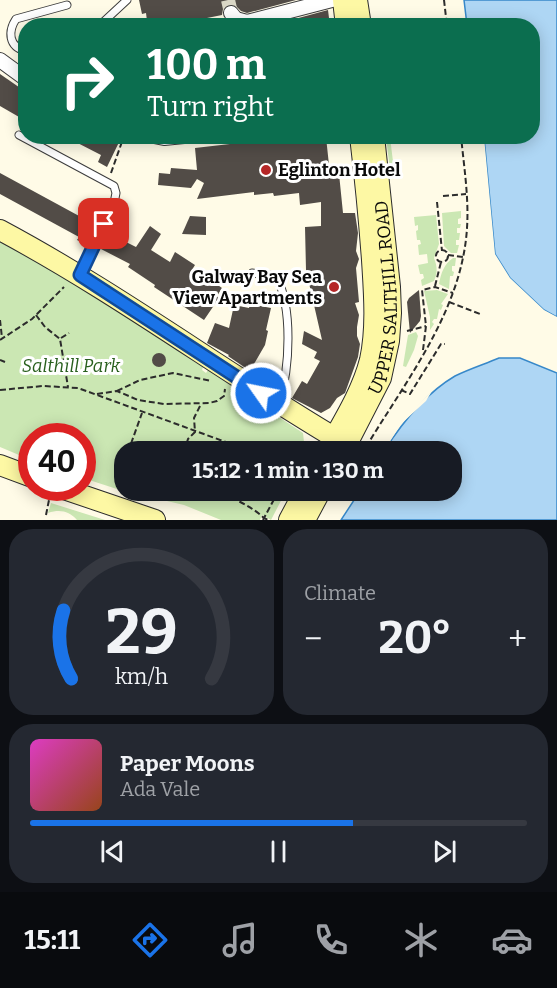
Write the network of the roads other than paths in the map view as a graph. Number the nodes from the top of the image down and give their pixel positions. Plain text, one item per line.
1 (127, 0) edge
2 (332, 0) edge
3 (343, 0) edge
4 (357, 0) edge
5 (67, 5) dead end
6 (231, 13) tunnel mouth
7 (18, 18) edge
8 (20, 18) edge
9 (108, 18) edge
10 (235, 18) edge
11 (262, 18) edge
12 (345, 18) edge
13 (360, 18) edge
14 (18, 47) edge
15 (0, 60) edge
16 (18, 73) edge
17 (37, 144) edge
18 (361, 144) edge
19 (375, 144) edge
20 (0, 230) edge
21 (252, 273) dead end
22 (73, 279) junction
23 (278, 404) junction
24 (334, 441) edge
25 (345, 441) edge
26 (346, 441) edge
27 (0, 465) edge
28 (18, 472) edge
29 (79, 501) edge
30 (299, 501) edge
31 (315, 501) edge
32 (155, 520) edge
33 (289, 520) edge
34 (305, 520) edge

1 - 9 lane
2 - 11 street
3 - 12 main road
4 - 13 main road
5 - 8 lane
6 - 10 street
7 - 14 lane
15 - 16 street
17 - 22 lane
18 - 25 main road, UPPER SALTHILL ROAD
19 - 26 main road, UPPER SALTHILL ROAD
20 - 22 main road
21 - 23 lane
22 - 23 main road
23 - 24 main road
27 - 28 main road
29 - 32 main road
30 - 33 main road
31 - 34 main road

